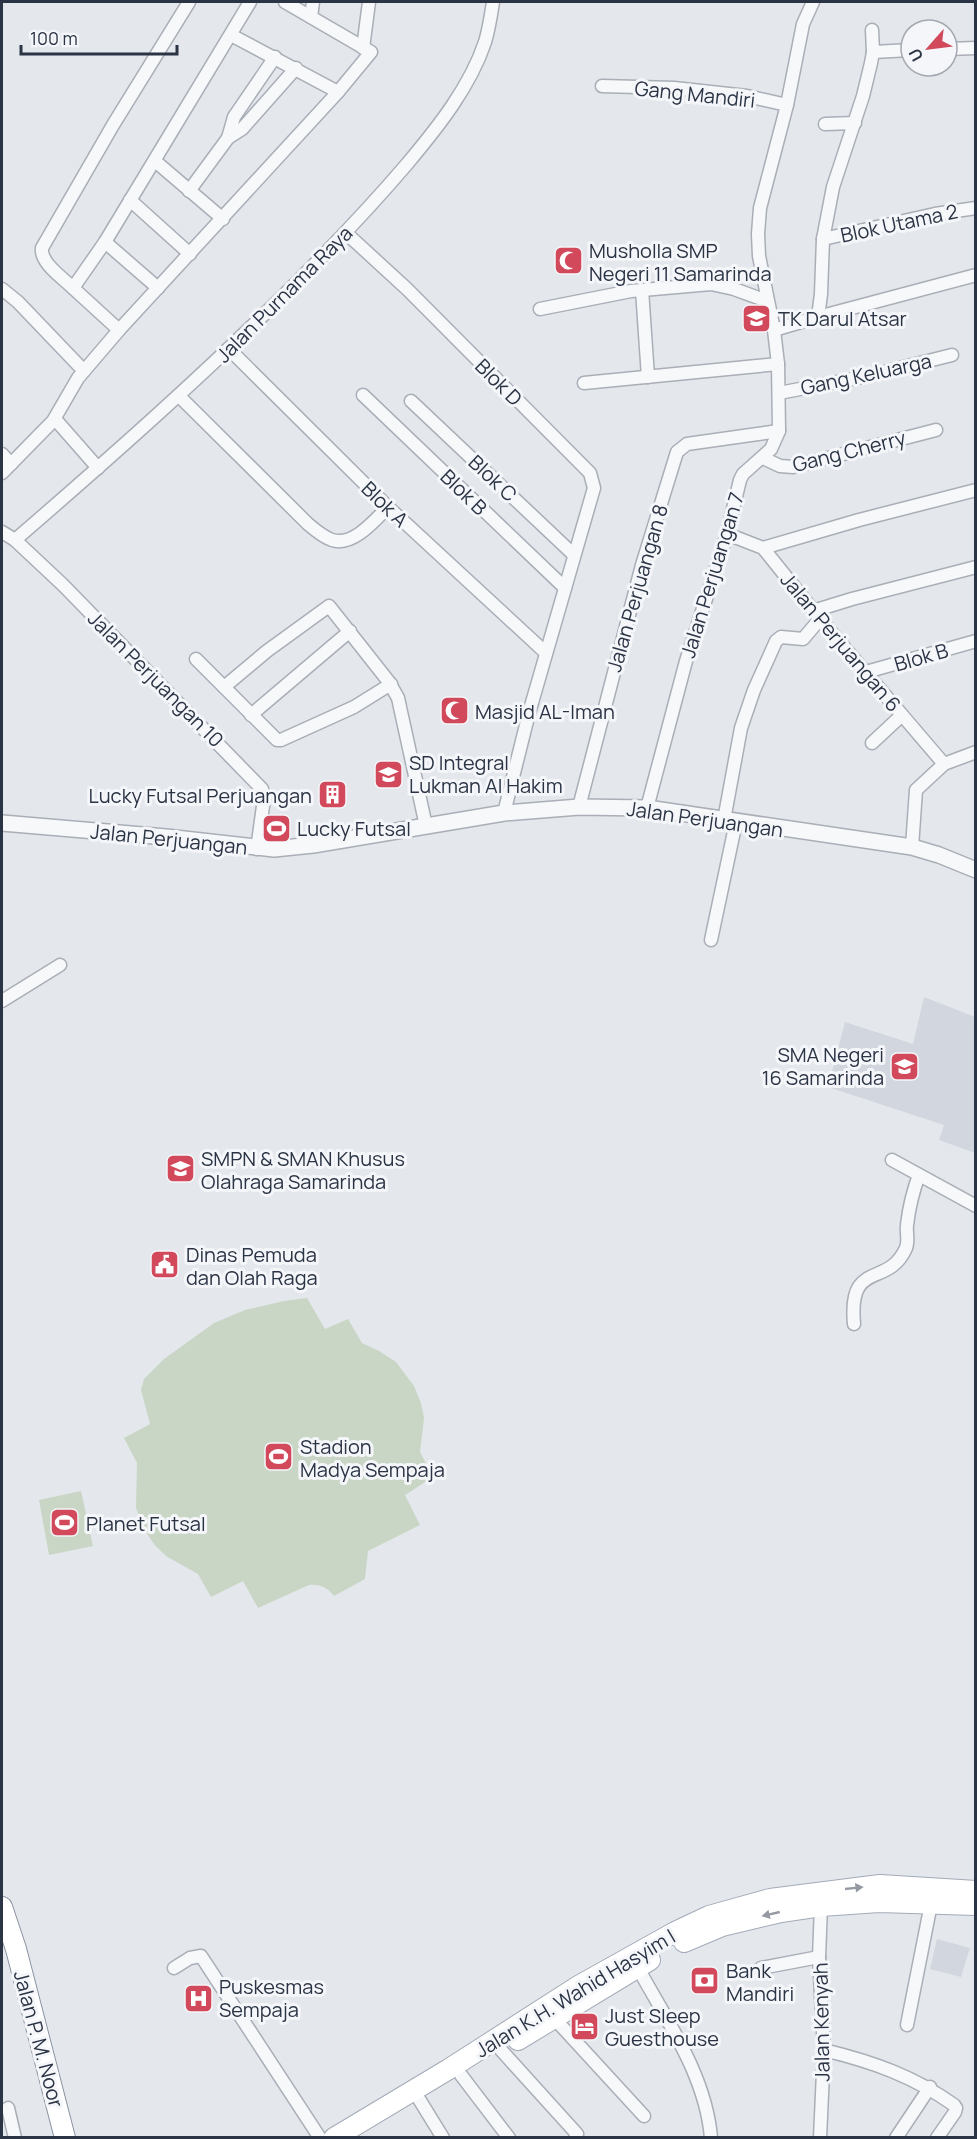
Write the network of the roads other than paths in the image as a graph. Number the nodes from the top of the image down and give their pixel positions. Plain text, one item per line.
1 (189, 2) edge
2 (250, 2) edge
3 (285, 2) edge
4 (314, 2) edge
5 (369, 2) edge
6 (493, 2) edge
7 (813, 2) edge
8 (311, 17) junction
9 (873, 30) dead end
10 (231, 35) junction
11 (363, 48) junction
12 (975, 48) edge
13 (959, 49) edge
14 (899, 51) edge
15 (873, 52) junction
16 (274, 57) junction
17 (296, 68) junction
18 (603, 86) dead end
19 (338, 92) junction
20 (787, 105) junction
21 (855, 123) junction
22 (825, 124) dead end
23 (228, 138) junction
24 (155, 161) junction
25 (189, 191) junction
26 (130, 200) junction
27 (975, 208) edge
28 (223, 219) junction
29 (346, 233) junction
30 (823, 239) junction
31 (105, 242) junction
32 (190, 254) junction
33 (975, 275) edge
34 (73, 288) junction
35 (158, 288) junction
36 (3, 290) edge
37 (642, 290) junction
38 (767, 301) junction
39 (540, 309) dead end
40 (818, 317) junction
41 (119, 330) junction
42 (774, 330) junction
43 (229, 349) junction
44 (952, 355) dead end
45 (778, 364) junction
46 (84, 371) junction
47 (648, 377) junction
48 (584, 382) dead end
49 (779, 393) junction
50 (363, 395) dead end
51 (179, 396) junction
52 (411, 401) dead end
53 (55, 419) junction
54 (936, 430) dead end
55 (779, 431) junction
56 (2, 454) edge
57 (763, 458) junction
58 (10, 464) junction
59 (98, 468) junction
60 (2, 473) edge
61 (975, 490) edge
62 (388, 507) junction
63 (2, 532) edge
64 (727, 534) junction
65 (15, 540) junction
66 (763, 549) junction
67 (574, 555) junction
68 (975, 567) edge
69 (565, 588) junction
70 (817, 615) junction
71 (350, 631) junction
72 (975, 641) edge
73 (546, 653) junction
74 (196, 659) dead end
75 (866, 672) junction
76 (391, 684) junction
77 (224, 687) junction
78 (251, 715) junction
79 (902, 715) junction
80 (872, 743) dead end
81 (975, 752) edge
82 (944, 764) junction
83 (579, 807) junction
84 (647, 808) junction
85 (504, 813) junction
86 (730, 821) junction
87 (2, 823) edge
88 (426, 826) junction
89 (912, 847) junction
90 (257, 849) junction
91 (975, 870) edge
92 (711, 940) dead end
93 (60, 965) dead end
94 (2, 1001) edge
95 (892, 1160) dead end
96 (919, 1175) junction
97 (975, 1206) edge
98 (854, 1324) dead end
99 (975, 1891) edge
100 (879, 1894) junction
101 (931, 1904) junction
102 (975, 1905) edge
103 (821, 1906) junction
104 (2, 1907) edge
105 (9, 1950) edge
106 (819, 1957) junction
107 (174, 1968) dead end
108 (638, 1968) junction
109 (760, 1968) dead end
110 (584, 1992) junction
111 (559, 2010) junction
112 (908, 2025) dead end
113 (501, 2050) junction
114 (824, 2050) junction
115 (460, 2075) junction
116 (930, 2087) junction
117 (419, 2099) junction
118 (8, 2108) dead end
119 (644, 2116) dead end
120 (574, 2133) edge
121 (15, 2138) edge
122 (66, 2138) edge
123 (320, 2138) edge
124 (334, 2138) edge
125 (357, 2138) edge
126 (443, 2138) edge
127 (509, 2138) edge
128 (711, 2138) edge
129 (820, 2138) edge
130 (896, 2138) edge
131 (937, 2138) edge

1 - 34 street
2 - 10 street
3 - 8 street
4 - 8 street
5 - 11 street
6 - 29 street, Jalan Purnama Raya
7 - 20 street
8 - 11 street
9 - 15 street
10 - 16 street
10 - 24 street
11 - 19 street
12 - 13 street
14 - 15 street
15 - 21 street
16 - 17 street
16 - 23 street
17 - 19 street
17 - 23 street
18 - 20 street, Gang Mandiri
19 - 28 street
20 - 38 street
21 - 22 street
21 - 30 street
23 - 25 street
24 - 25 street
24 - 26 street
25 - 28 street
26 - 31 street
26 - 32 street
27 - 30 street, Blok Utama 2
28 - 32 street
29 - 43 street, Jalan Purnama Raya
29 - 67 street, Blok D
30 - 40 street
31 - 34 street
31 - 35 street
32 - 35 street
33 - 40 street
34 - 41 street
35 - 41 street
36 - 46 street
37 - 38 street
37 - 39 street
37 - 47 street
38 - 42 street
40 - 42 street
41 - 46 street
42 - 45 street
43 - 51 street, Jalan Purnama Raya
43 - 62 street, Blok A
44 - 49 street, Gang Keluarga
45 - 47 street
45 - 49 street
46 - 53 street
47 - 48 street
49 - 55 street
50 - 69 street, Blok B
51 - 59 street, Jalan Purnama Raya
51 - 62 street
52 - 67 street, Blok C
53 - 58 street
53 - 59 street
54 - 57 street, Gang Cherry
55 - 57 street, Jalan Perjuangan 7
55 - 83 street, Jalan Perjuangan 8
56 - 58 street
57 - 64 street, Jalan Perjuangan 7
58 - 60 street
59 - 65 street, Jalan Purnama Raya
61 - 66 street
62 - 73 street, Blok A
63 - 65 street, Jalan Perjuangan 10
64 - 66 street, Jalan Perjuangan 6
64 - 84 street, Jalan Perjuangan 7
65 - 90 street, Jalan Perjuangan 10
66 - 70 street, Jalan Perjuangan 6
67 - 69 street, Blok D
68 - 70 street
69 - 73 street, Blok D
70 - 75 street, Jalan Perjuangan 6
70 - 86 street
71 - 76 street
71 - 77 street
71 - 78 street
72 - 75 street, Blok B
73 - 85 street, Blok D
74 - 77 street
75 - 79 street, Jalan Perjuangan 6
76 - 78 street
76 - 88 street
77 - 78 street
79 - 80 street
79 - 82 street, Jalan Perjuangan 6
81 - 82 street
82 - 89 street
83 - 84 street, Jalan Perjuangan
83 - 85 street, Jalan Perjuangan
84 - 86 street, Jalan Perjuangan
85 - 88 street, Jalan Perjuangan
86 - 89 street, Jalan Perjuangan
86 - 92 street
87 - 90 street, Jalan Perjuangan
88 - 90 street, Jalan Perjuangan
89 - 91 street, Jalan Perjuangan
93 - 94 street
95 - 96 street
96 - 97 street
96 - 98 street
99 - 100 main road, Jalan K.H. Wahid Hasyim I
100 - 101 main road, Jalan K.H. Wahid Hasyim I
100 - 103 main road, Jalan K.H. Wahid Hasyim I
110 -> 100 main road, Jalan K.H. Wahid Hasyim I
101 - 102 main road, Jalan K.H. Wahid Hasyim I
101 - 112 street
103 - 106 street, Jalan Kenyah
103 -> 108 main road, Jalan K.H. Wahid Hasyim I
104 - 105 main road, Jalan P. M. Noor
105 - 122 main road, Jalan P. M. Noor
106 - 109 street
106 - 114 street, Jalan Kenyah
107 - 123 street
108 - 110 main road, Jalan K.H. Wahid Hasyim I
108 - 128 street
110 - 111 main road, Jalan K.H. Wahid Hasyim I
111 - 113 main road, Jalan K.H. Wahid Hasyim I
111 - 119 street
111 - 124 main road, Jalan K.H. Wahid Hasyim I
113 - 115 main road, Jalan K.H. Wahid Hasyim I
113 - 120 street
114 - 116 street
114 - 129 street, Jalan Kenyah
115 - 117 main road, Jalan K.H. Wahid Hasyim I
115 - 127 street
116 - 130 street
116 - 131 street
117 - 125 main road, Jalan K.H. Wahid Hasyim I
117 - 126 street
118 - 121 street

